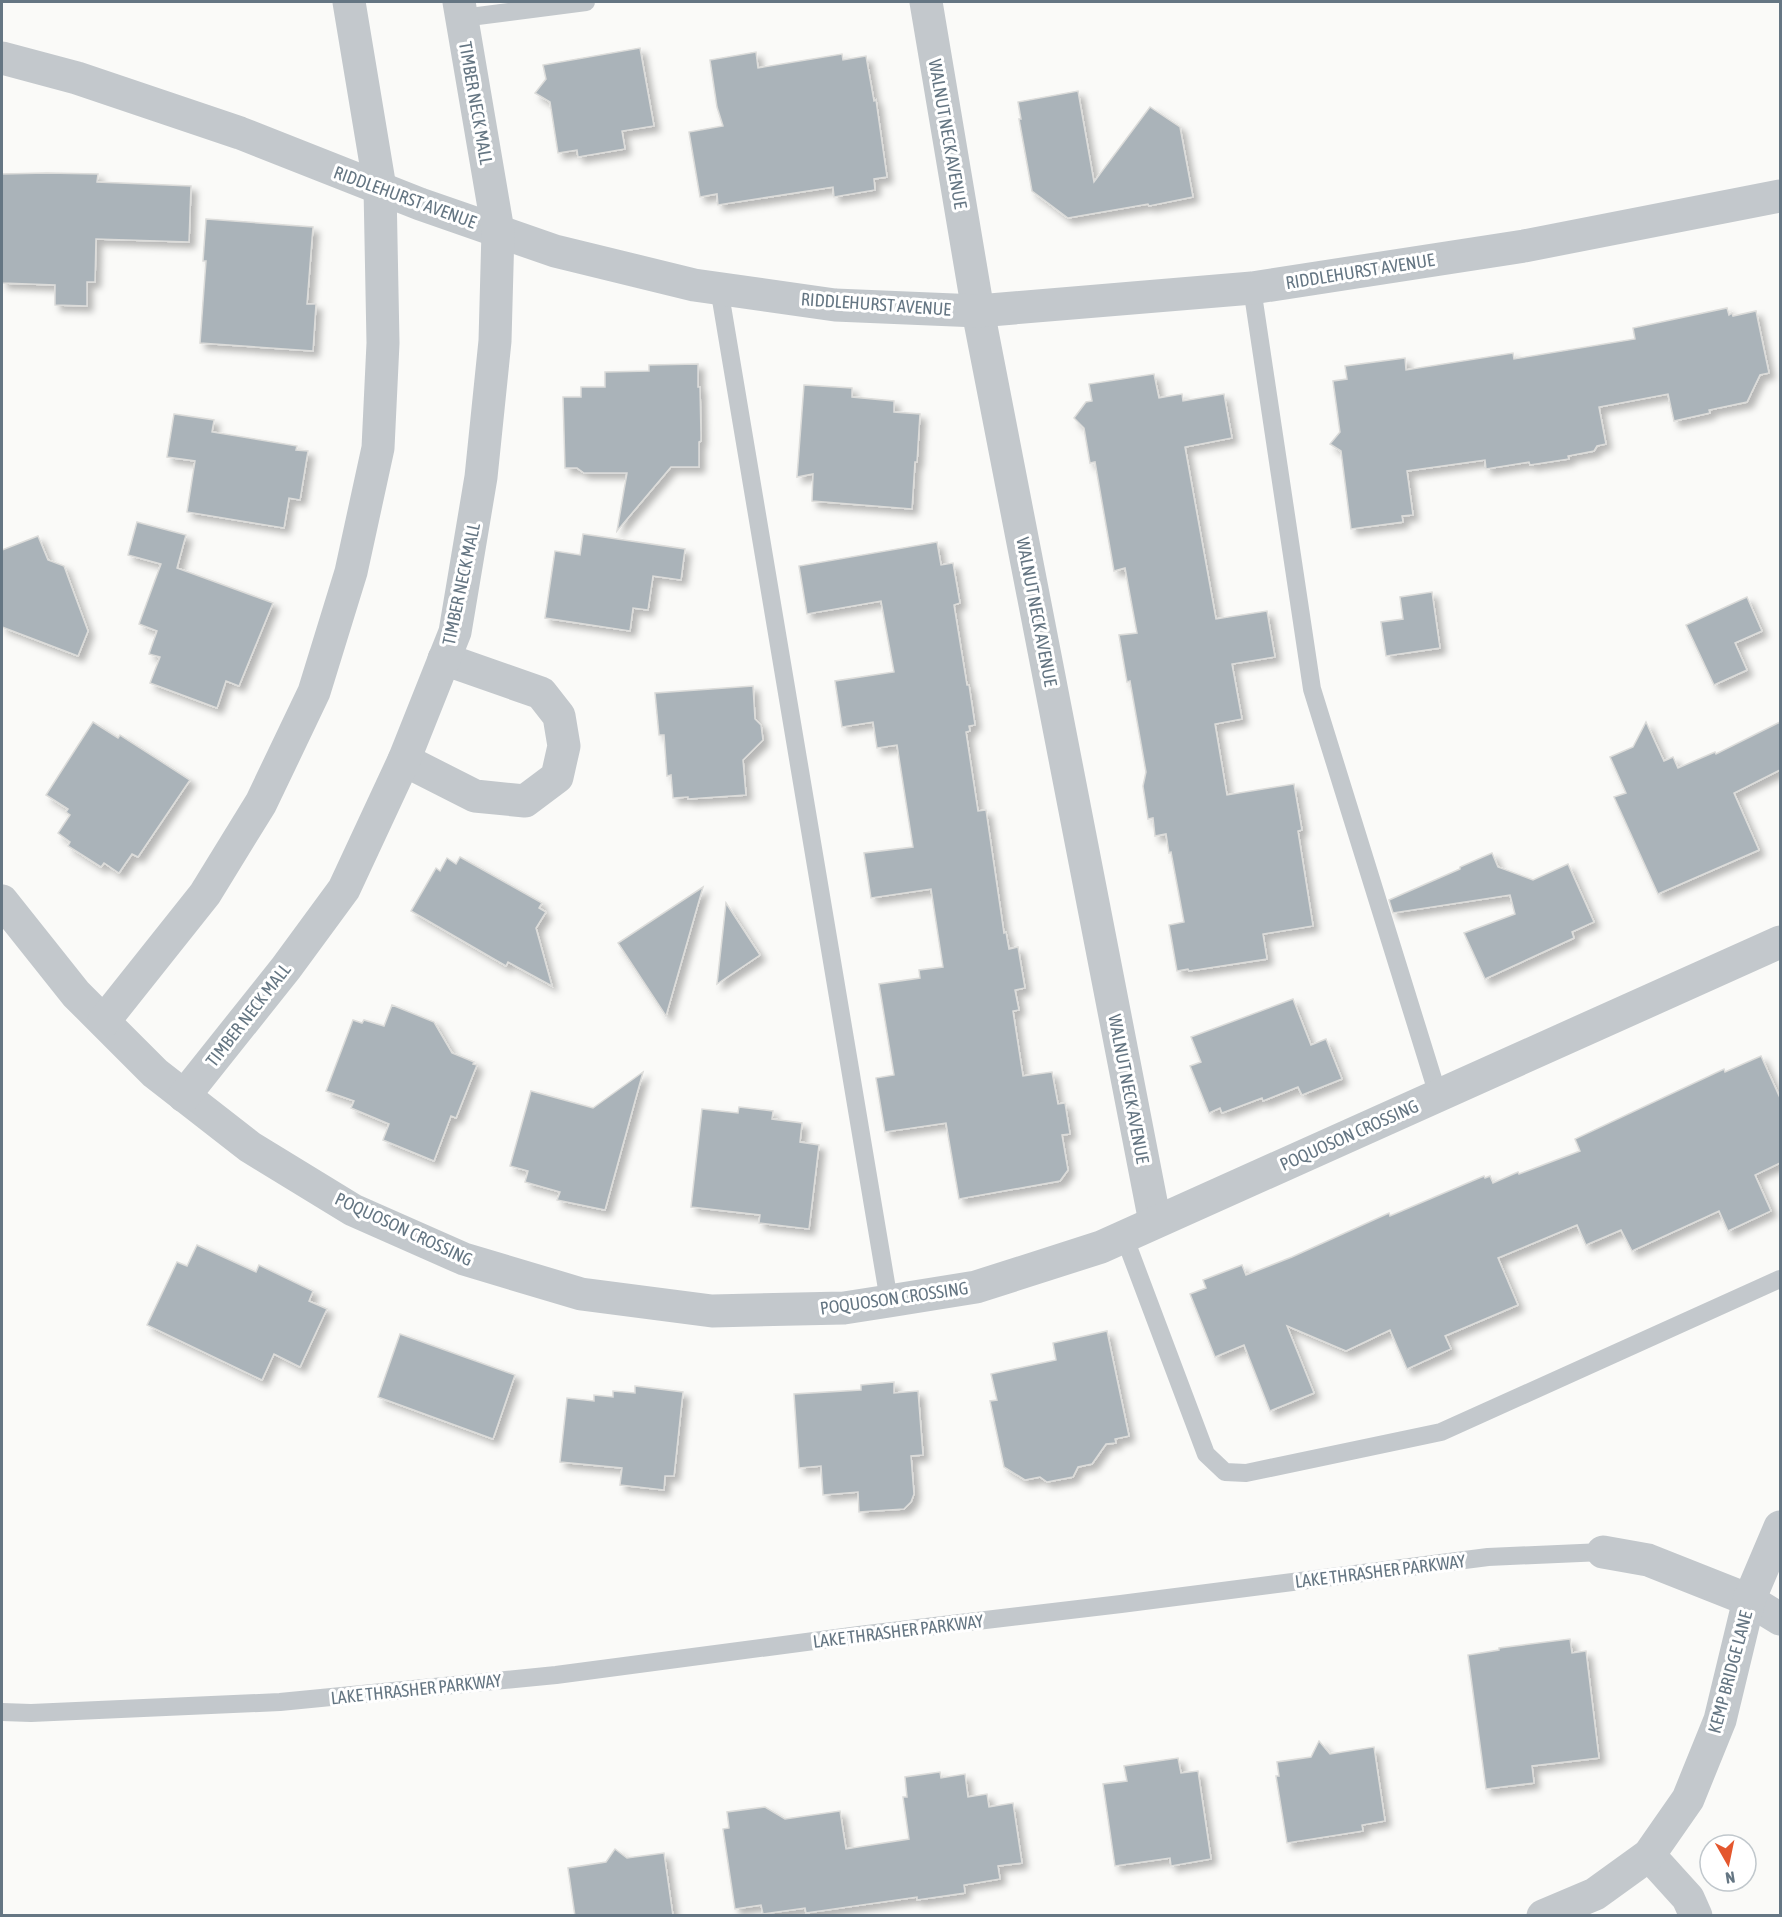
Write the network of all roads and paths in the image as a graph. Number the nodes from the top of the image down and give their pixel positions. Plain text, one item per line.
1 (349, 2) edge
2 (586, 2) edge
3 (926, 2) edge
4 (460, 10) edge
5 (2, 57) edge
6 (381, 188) junction
7 (1780, 196) edge
8 (498, 231) junction
9 (719, 288) junction
10 (1252, 288) junction
11 (978, 311) junction
12 (444, 659) junction
13 (404, 760) junction
14 (2, 901) edge
15 (1780, 942) edge
16 (104, 1021) junction
17 (1438, 1095) junction
18 (184, 1096) junction
19 (1155, 1222) junction
20 (1124, 1236) junction
21 (1780, 1280) edge
22 (889, 1301) junction
23 (1780, 1527) edge
24 (1603, 1551) joint
25 (1749, 1600) junction
26 (1780, 1619) edge
27 (2, 1712) edge
28 (1649, 1855) junction
29 (1543, 1916) edge
30 (1696, 1916) edge

1 - 6 street
2 - 4 lane
3 - 11 street, WALNUT NECK AVENUE
4 - 8 street, TIMBER NECK MALL
5 - 6 street, RIDDLEHURST AVENUE
6 - 8 street, RIDDLEHURST AVENUE
6 - 16 street
7 - 10 street, RIDDLEHURST AVENUE
8 - 9 street, RIDDLEHURST AVENUE
8 - 12 street, TIMBER NECK MALL
9 - 11 street, RIDDLEHURST AVENUE
9 - 22 lane
10 - 11 street, RIDDLEHURST AVENUE
10 - 17 lane
11 - 19 street, WALNUT NECK AVENUE
12 - 13 street, TIMBER NECK MALL
12 - 13 street
13 - 18 street, TIMBER NECK MALL
14 - 16 street, POQUOSON CROSSING
15 - 17 street, POQUOSON CROSSING
16 - 18 street, POQUOSON CROSSING
17 - 19 street, POQUOSON CROSSING
18 - 22 street, POQUOSON CROSSING
19 - 20 street, POQUOSON CROSSING
20 - 21 lane
20 - 22 street, POQUOSON CROSSING
23 - 25 street, KEMP BRIDGE LANE
24 - 25 street, LAKE THRASHER PARKWAY
24 - 27 lane, LAKE THRASHER PARKWAY
25 - 26 street, LAKE THRASHER PARKWAY
25 - 28 street, KEMP BRIDGE LANE
28 - 29 street, KEMP BRIDGE LANE
28 - 30 street

